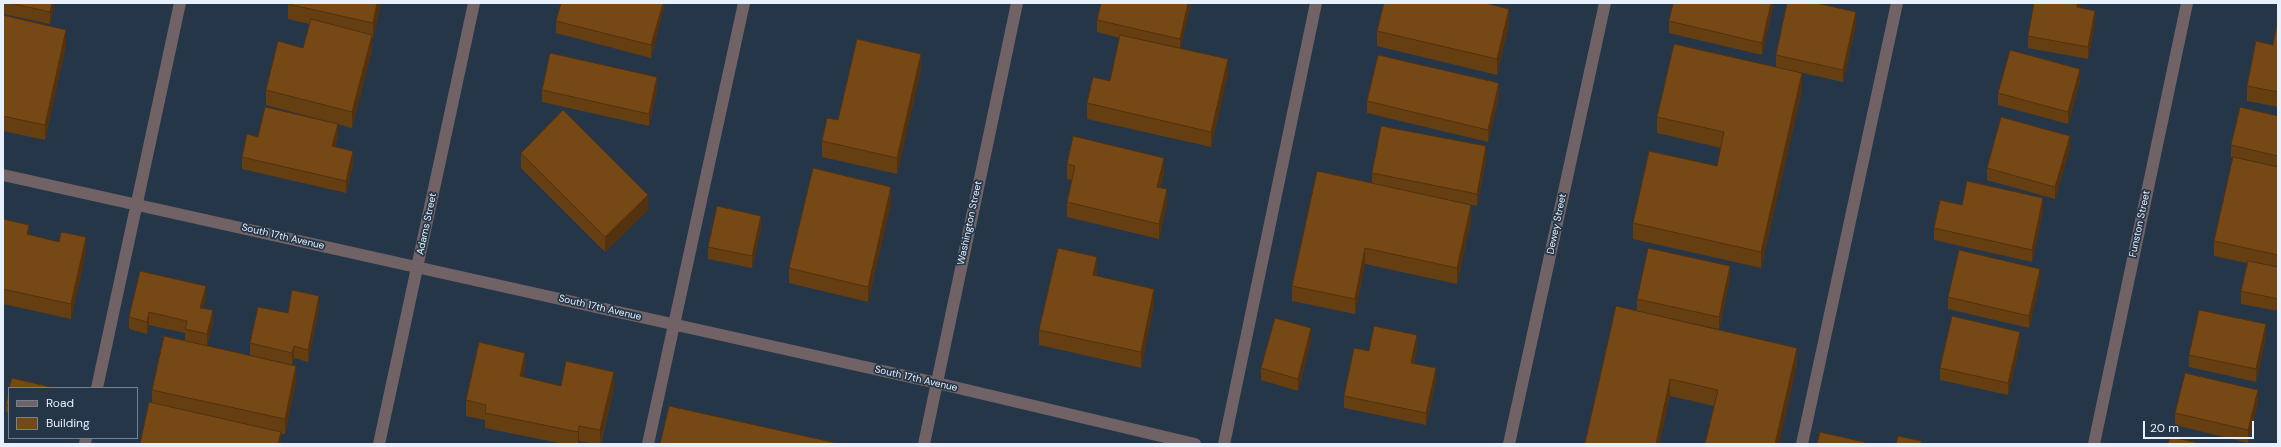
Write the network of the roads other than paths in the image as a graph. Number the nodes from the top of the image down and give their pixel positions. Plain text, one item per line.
1 (180, 3) edge
2 (474, 3) edge
3 (744, 3) edge
4 (1017, 3) edge
5 (1316, 3) edge
6 (1605, 3) edge
7 (1897, 3) edge
8 (2187, 3) edge
9 (3, 176) edge
10 (136, 204) junction
11 (418, 267) junction
12 (674, 324) junction
13 (937, 383) junction
14 (97, 387) edge
15 (379, 444) edge
16 (648, 444) edge
17 (924, 444) edge
18 (1195, 444) edge
19 (1224, 444) edge
20 (1508, 444) edge
21 (1802, 444) edge
22 (2094, 444) edge

1 - 10 street
2 - 11 street, Adams Street
3 - 12 street
4 - 13 street, Washington Street
5 - 19 street
6 - 20 street, Dewey Street
7 - 21 street
8 - 22 street, Funston Street
9 - 10 street, South 17th Avenue
10 - 11 street, South 17th Avenue
10 - 14 street
11 - 12 street, South 17th Avenue
11 - 15 street, Adams Street
12 - 13 street, South 17th Avenue
12 - 16 street
13 - 17 street, Washington Street
13 - 18 street, South 17th Avenue

